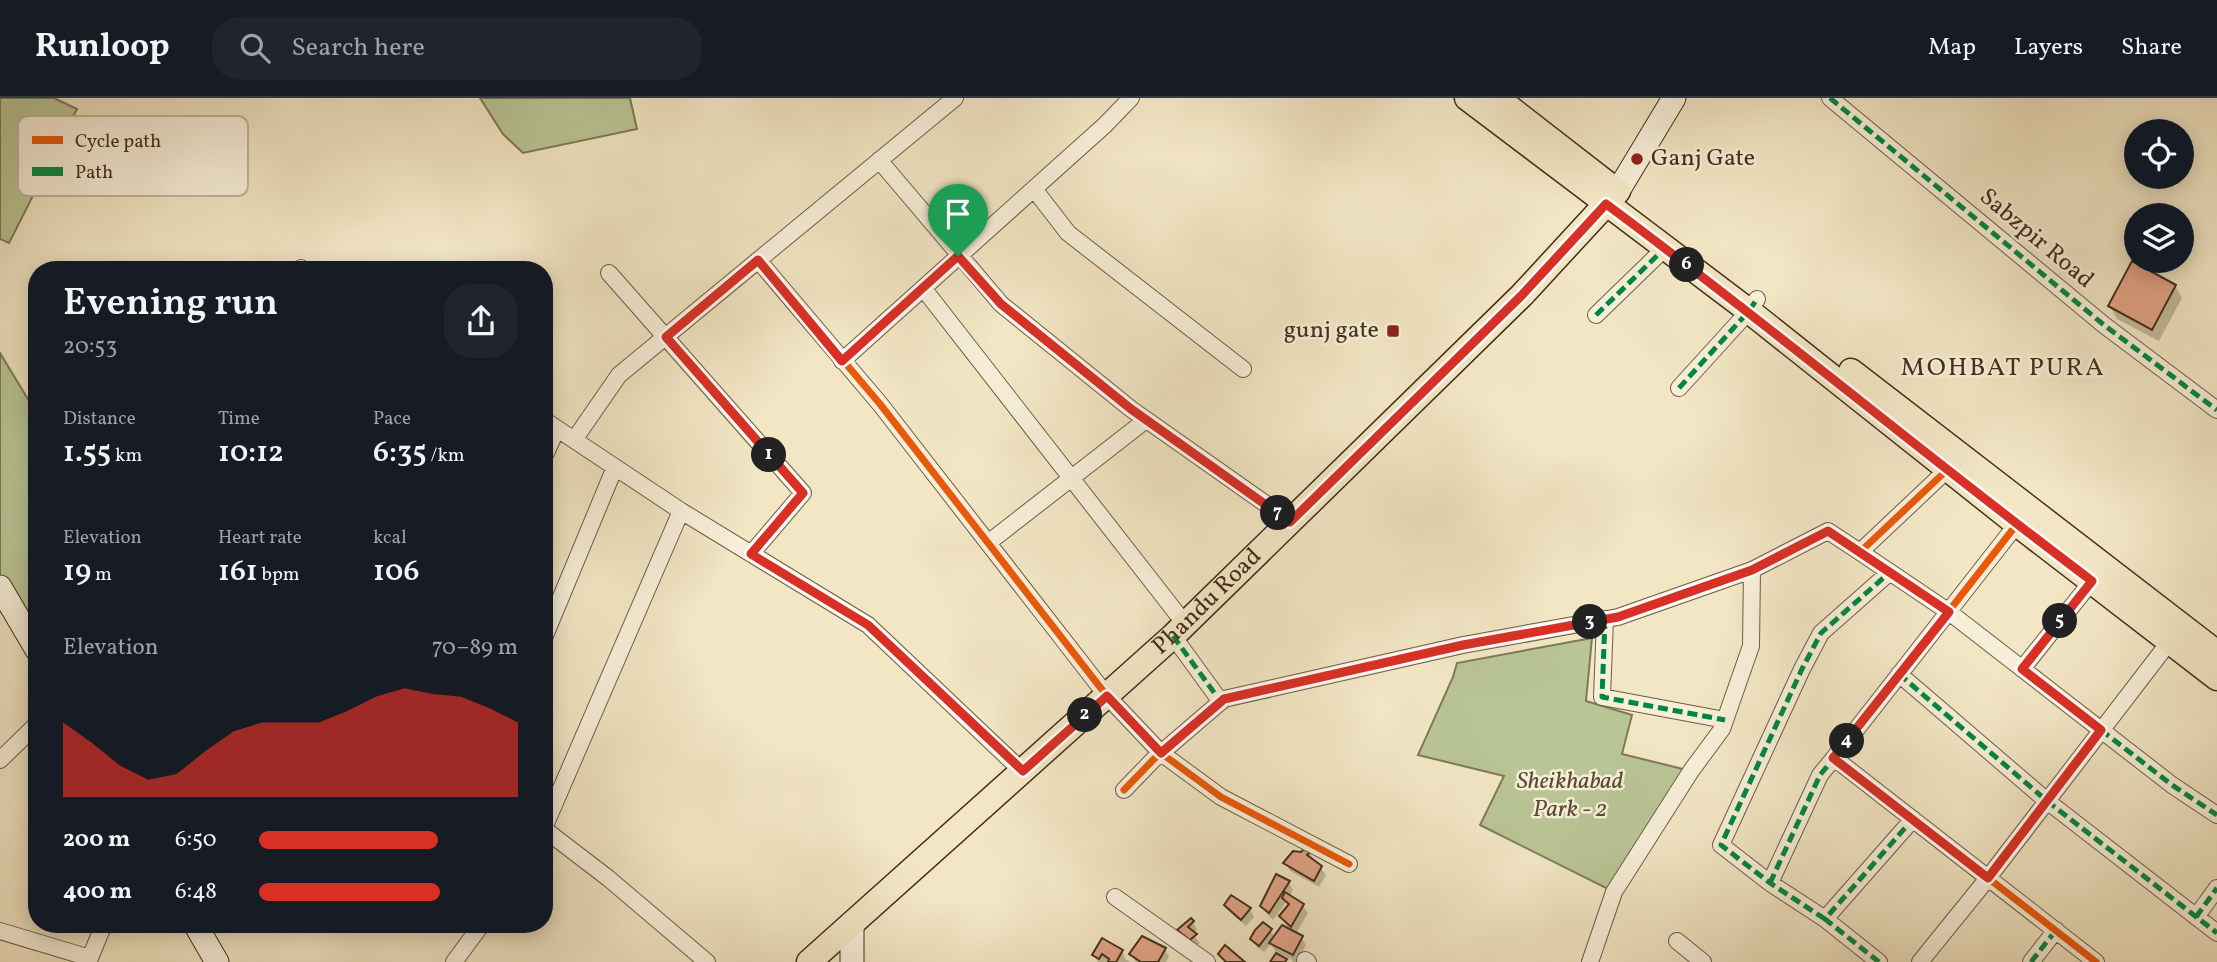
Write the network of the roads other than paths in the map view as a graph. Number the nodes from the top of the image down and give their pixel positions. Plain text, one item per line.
1 (954, 98) edge
2 (1467, 98) edge
3 (1497, 98) edge
4 (1674, 98) edge
5 (1830, 98) edge
6 (1125, 99) edge
7 (879, 160) junction
8 (1034, 189) junction
9 (1612, 197) junction
10 (1665, 247) junction
11 (958, 256) junction
12 (758, 260) junction
13 (609, 273) dead end
14 (923, 288) junction
15 (1753, 305) junction
16 (1596, 315) dead end
17 (666, 337) junction
18 (842, 361) junction
19 (1243, 369) dead end
20 (1679, 387) dead end
21 (2217, 410) edge
22 (1146, 420) junction
23 (553, 425) edge
24 (574, 440) junction
25 (1954, 462) junction
26 (615, 467) junction
27 (1070, 479) junction
28 (681, 511) junction
29 (1290, 522) junction
30 (2017, 524) junction
31 (988, 543) junction
32 (1860, 552) junction
33 (751, 554) junction
34 (1752, 570) junction
35 (1890, 572) junction
36 (2092, 581) junction
37 (0, 587) edge
38 (1949, 612) junction
39 (7, 615) edge
40 (553, 616) edge
41 (1605, 619) junction
42 (1179, 630) junction
43 (2176, 633) junction
44 (28, 640) edge
45 (2217, 653) edge
46 (2022, 669) junction
47 (1899, 674) junction
48 (2217, 678) edge
49 (1107, 696) junction
50 (1221, 702) junction
51 (1725, 720) junction
52 (2101, 730) junction
53 (28, 733) edge
54 (1161, 753) junction
55 (1833, 758) junction
56 (0, 760) edge
57 (1023, 771) junction
58 (1124, 790) dead end
59 (2047, 801) junction
60 (553, 808) edge
61 (2217, 815) edge
62 (1913, 819) junction
63 (553, 836) edge
64 (1349, 864) dead end
65 (1988, 878) junction
66 (1770, 883) junction
67 (2217, 888) edge
68 (1115, 897) dead end
69 (2196, 917) junction
70 (1825, 919) junction
71 (852, 923) junction
72 (2056, 930) junction
73 (0, 931) edge
74 (100, 933) edge
75 (200, 933) edge
76 (475, 933) edge
77 (2217, 933) edge
78 (1677, 941) dead end
79 (90, 960) edge
80 (217, 962) edge
81 (454, 962) edge
82 (707, 962) edge
83 (808, 962) edge
84 (852, 962) edge
85 (1207, 962) edge
86 (1590, 962) edge
87 (1703, 962) edge
88 (1879, 962) edge
89 (1920, 962) edge
90 (2031, 962) edge
91 (2095, 962) edge

1 - 7 street
2 - 9 main road
3 - 9 main road
4 - 9 street
5 - 21 street, Sabzpir Road
6 - 8 street
7 - 11 street
7 - 12 street
8 - 11 street
8 - 19 street
9 - 10 main road
9 - 15 main road
9 - 29 main road, Phandu Road
10 - 15 main road
10 - 16 street
11 - 14 street
11 - 22 street
12 - 17 street
12 - 18 street
13 - 17 street
14 - 18 street
14 - 27 street
15 - 20 street
15 - 25 main road
17 - 24 street
17 - 33 street
18 - 31 street
22 - 27 street
22 - 29 street
23 - 24 street
24 - 26 street
25 - 30 main road
25 - 32 street
25 - 43 main road
26 - 28 street
26 - 40 street
27 - 31 street
27 - 42 street
28 - 33 street
28 - 60 street
29 - 42 main road, Phandu Road
30 - 36 main road
30 - 38 street
31 - 49 street
32 - 34 street
32 - 35 street
33 - 57 street
34 - 41 street
34 - 51 street
35 - 38 street
35 - 66 street
36 - 43 main road
36 - 46 street
37 - 39 street
38 - 46 street
38 - 47 street
39 - 44 street
41 - 50 street
41 - 51 street
42 - 49 main road, Phandu Road
42 - 50 street
43 - 45 main road
43 - 48 main road
43 - 52 street
46 - 52 street
47 - 55 street
47 - 59 street
49 - 54 street
49 - 57 main road, Phandu Road
50 - 54 street
51 - 86 street
52 - 59 street
52 - 61 street
53 - 56 street
54 - 58 street
54 - 64 street
55 - 62 street
55 - 66 street
57 - 71 main road, Phandu Road
59 - 65 street
59 - 69 street
62 - 65 street
62 - 70 street
63 - 82 street
65 - 72 street
65 - 89 street
66 - 70 street
67 - 69 street
68 - 85 street
69 - 77 street
70 - 88 street
71 - 83 main road, Phandu Road
71 - 84 street
72 - 90 street
72 - 91 street
73 - 79 street
74 - 79 street
75 - 80 street
76 - 81 street
78 - 87 street

